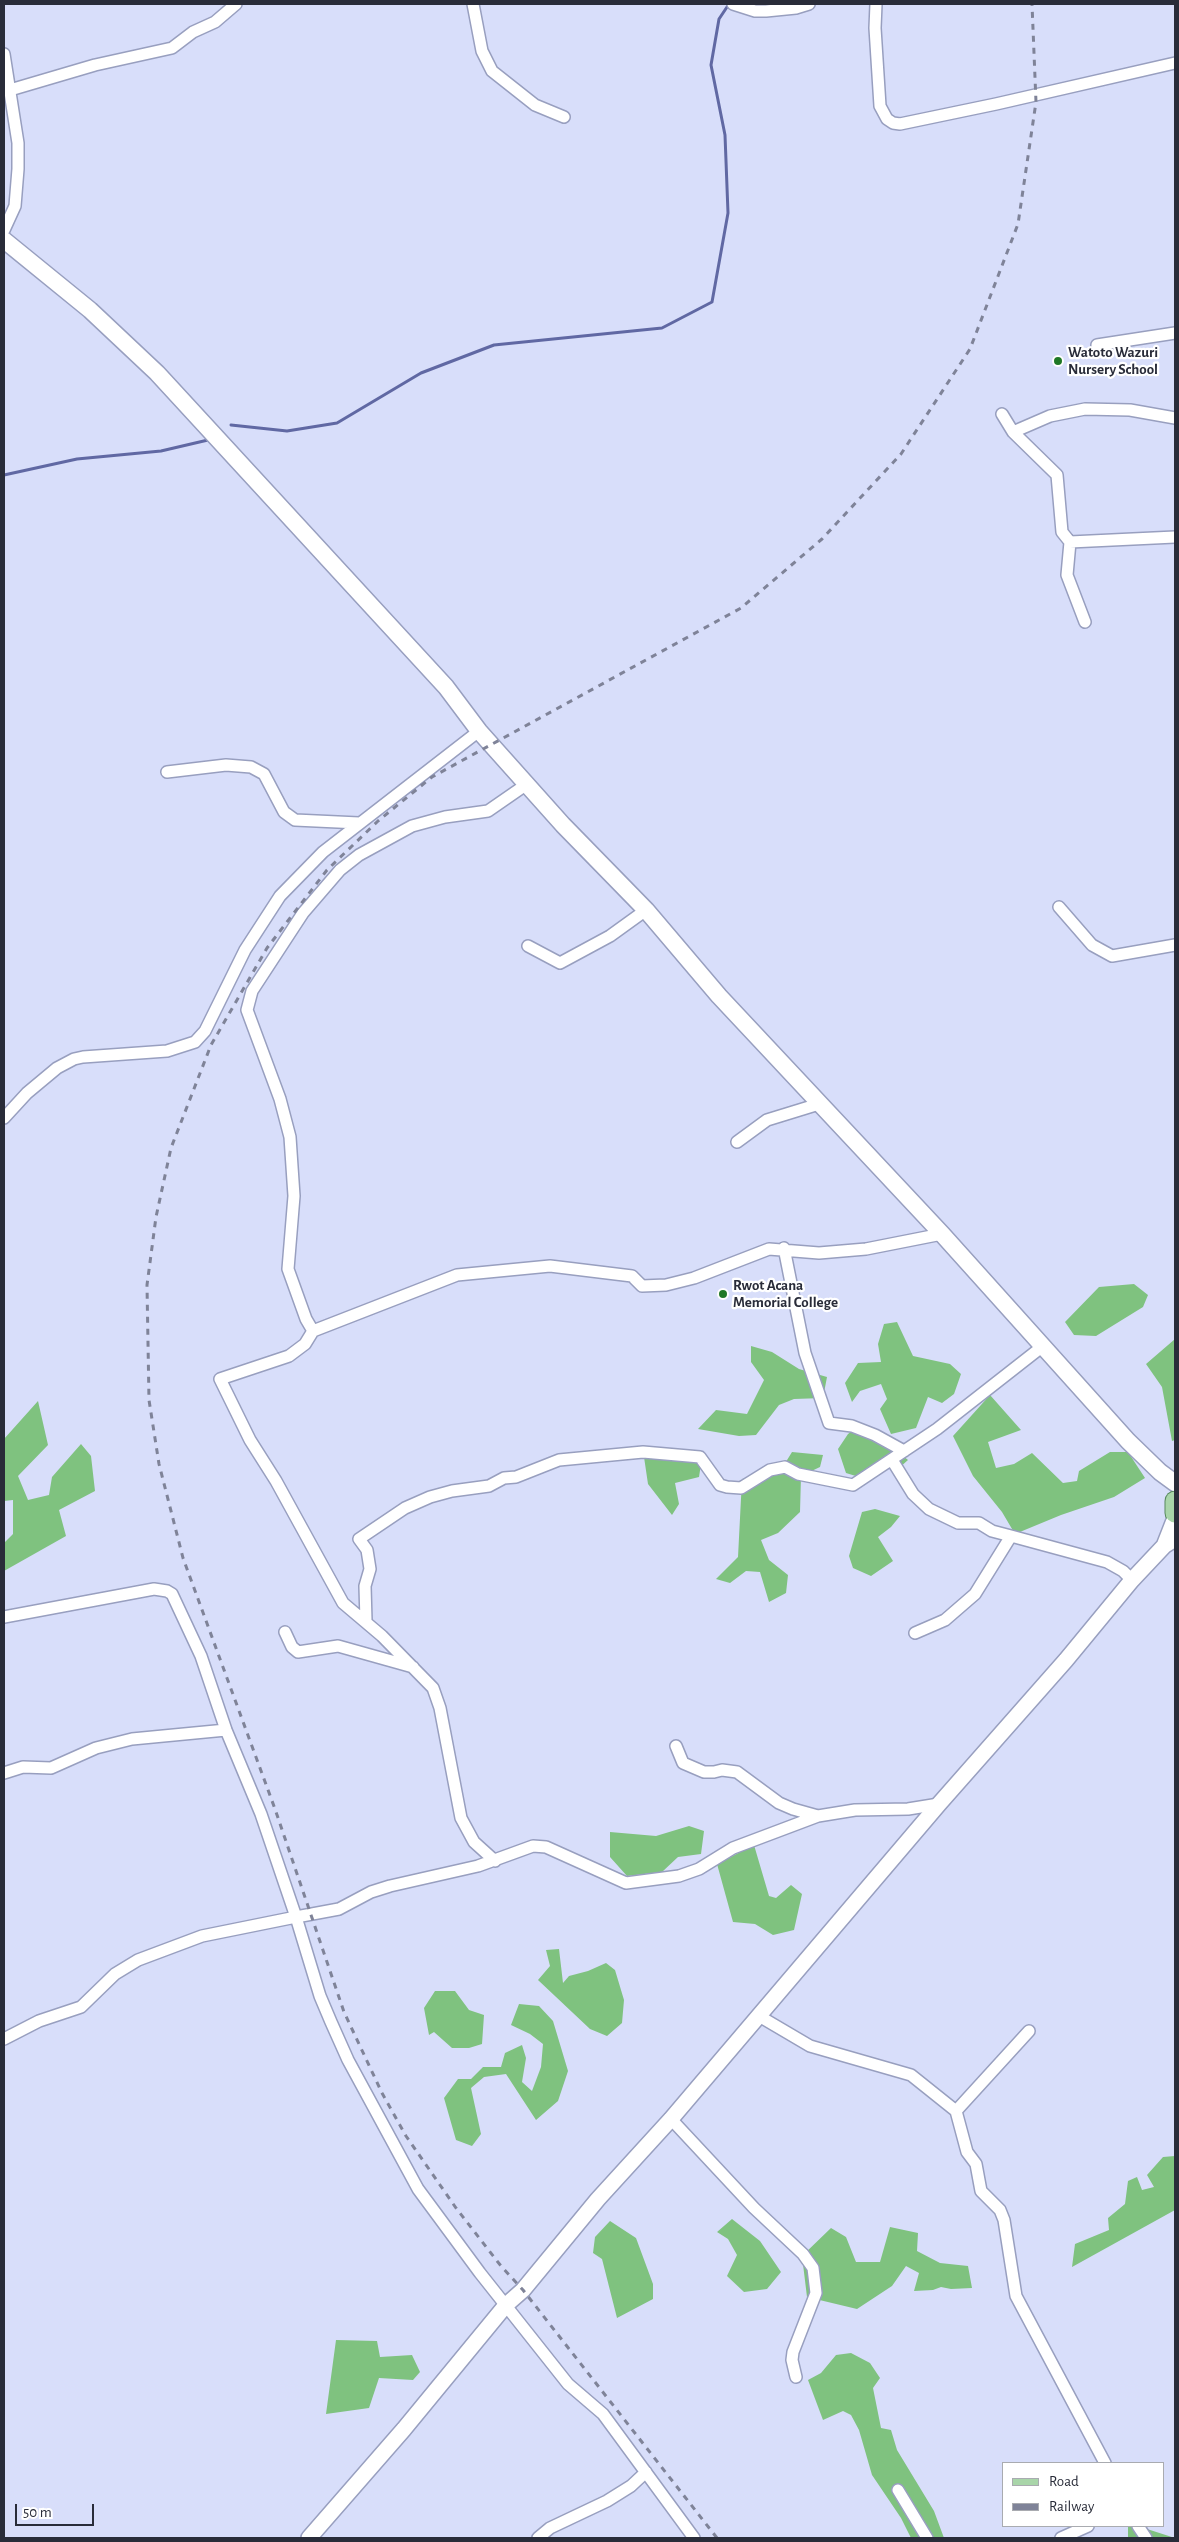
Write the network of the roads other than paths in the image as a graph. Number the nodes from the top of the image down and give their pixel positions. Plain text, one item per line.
1 (236, 4) edge
2 (473, 4) edge
3 (733, 4) edge
4 (808, 4) edge
5 (876, 4) edge
6 (4, 54) edge
7 (1175, 63) edge
8 (10, 90) junction
9 (564, 116) dead end
10 (4, 230) edge
11 (4, 240) edge
12 (1175, 333) edge
13 (1097, 345) dead end
14 (1002, 414) dead end
15 (1175, 418) edge
16 (1012, 432) junction
17 (1175, 537) edge
18 (1070, 542) junction
19 (1085, 622) dead end
20 (479, 731) junction
21 (167, 772) dead end
22 (527, 784) junction
23 (359, 823) junction
24 (1059, 907) dead end
25 (646, 910) junction
26 (528, 946) dead end
27 (1175, 946) edge
28 (819, 1104) junction
29 (4, 1118) edge
30 (737, 1142) dead end
31 (942, 1234) junction
32 (784, 1248) junction
33 (313, 1331) junction
34 (1043, 1346) junction
35 (904, 1451) junction
36 (892, 1460) junction
37 (1160, 1472) junction
38 (1175, 1483) edge
39 (1175, 1500) edge
40 (1175, 1513) edge
41 (1175, 1518) edge
42 (1011, 1536) junction
43 (1170, 1542) edge
44 (1132, 1580) junction
45 (4, 1617) edge
46 (366, 1621) junction
47 (285, 1632) dead end
48 (914, 1633) dead end
49 (413, 1666) junction
50 (226, 1730) junction
51 (676, 1746) dead end
52 (4, 1773) edge
53 (939, 1804) junction
54 (818, 1816) junction
55 (495, 1861) junction
56 (296, 1917) junction
57 (759, 2016) junction
58 (1029, 2031) dead end
59 (4, 2039) edge
60 (956, 2111) junction
61 (671, 2119) junction
62 (506, 2305) junction
63 (796, 2377) dead end
64 (1105, 2462) edge
65 (646, 2472) junction
66 (898, 2490) dead end
67 (1086, 2527) edge
68 (1139, 2527) edge
69 (309, 2538) edge
70 (538, 2538) edge
71 (694, 2538) edge
72 (927, 2538) edge
73 (1061, 2538) edge
74 (1146, 2538) edge

1 - 8 street
2 - 9 street
3 - 4 street
5 - 7 street
6 - 8 street
8 - 10 street
11 - 20 main road
12 - 13 street
14 - 16 street
15 - 16 street
16 - 18 street
17 - 18 street
18 - 19 street
20 - 22 main road
20 - 23 street
21 - 23 street
22 - 25 main road
22 - 33 street
23 - 29 street
24 - 27 street
25 - 26 street
25 - 28 main road
28 - 30 street
28 - 31 main road
31 - 32 street
31 - 34 main road
32 - 33 street
32 - 35 street
33 - 46 street
34 - 35 street
34 - 37 main road
35 - 36 street
36 - 42 street
36 - 46 street
37 - 38 main road
37 - 39 main road
39 - 40 main road
41 - 43 street
42 - 44 street
42 - 48 street
43 - 44 street
44 - 53 street
45 - 50 street
46 - 49 street
47 - 49 street
49 - 55 street
50 - 52 street
50 - 56 street
51 - 54 street
53 - 54 street
53 - 57 street
54 - 55 street
55 - 56 street
56 - 59 street
56 - 62 street
57 - 60 street
57 - 61 street
58 - 60 street
60 - 64 street
61 - 62 street
61 - 63 street
62 - 65 street
62 - 69 street
65 - 70 street
65 - 71 street
66 - 72 street
67 - 73 street
68 - 74 street

